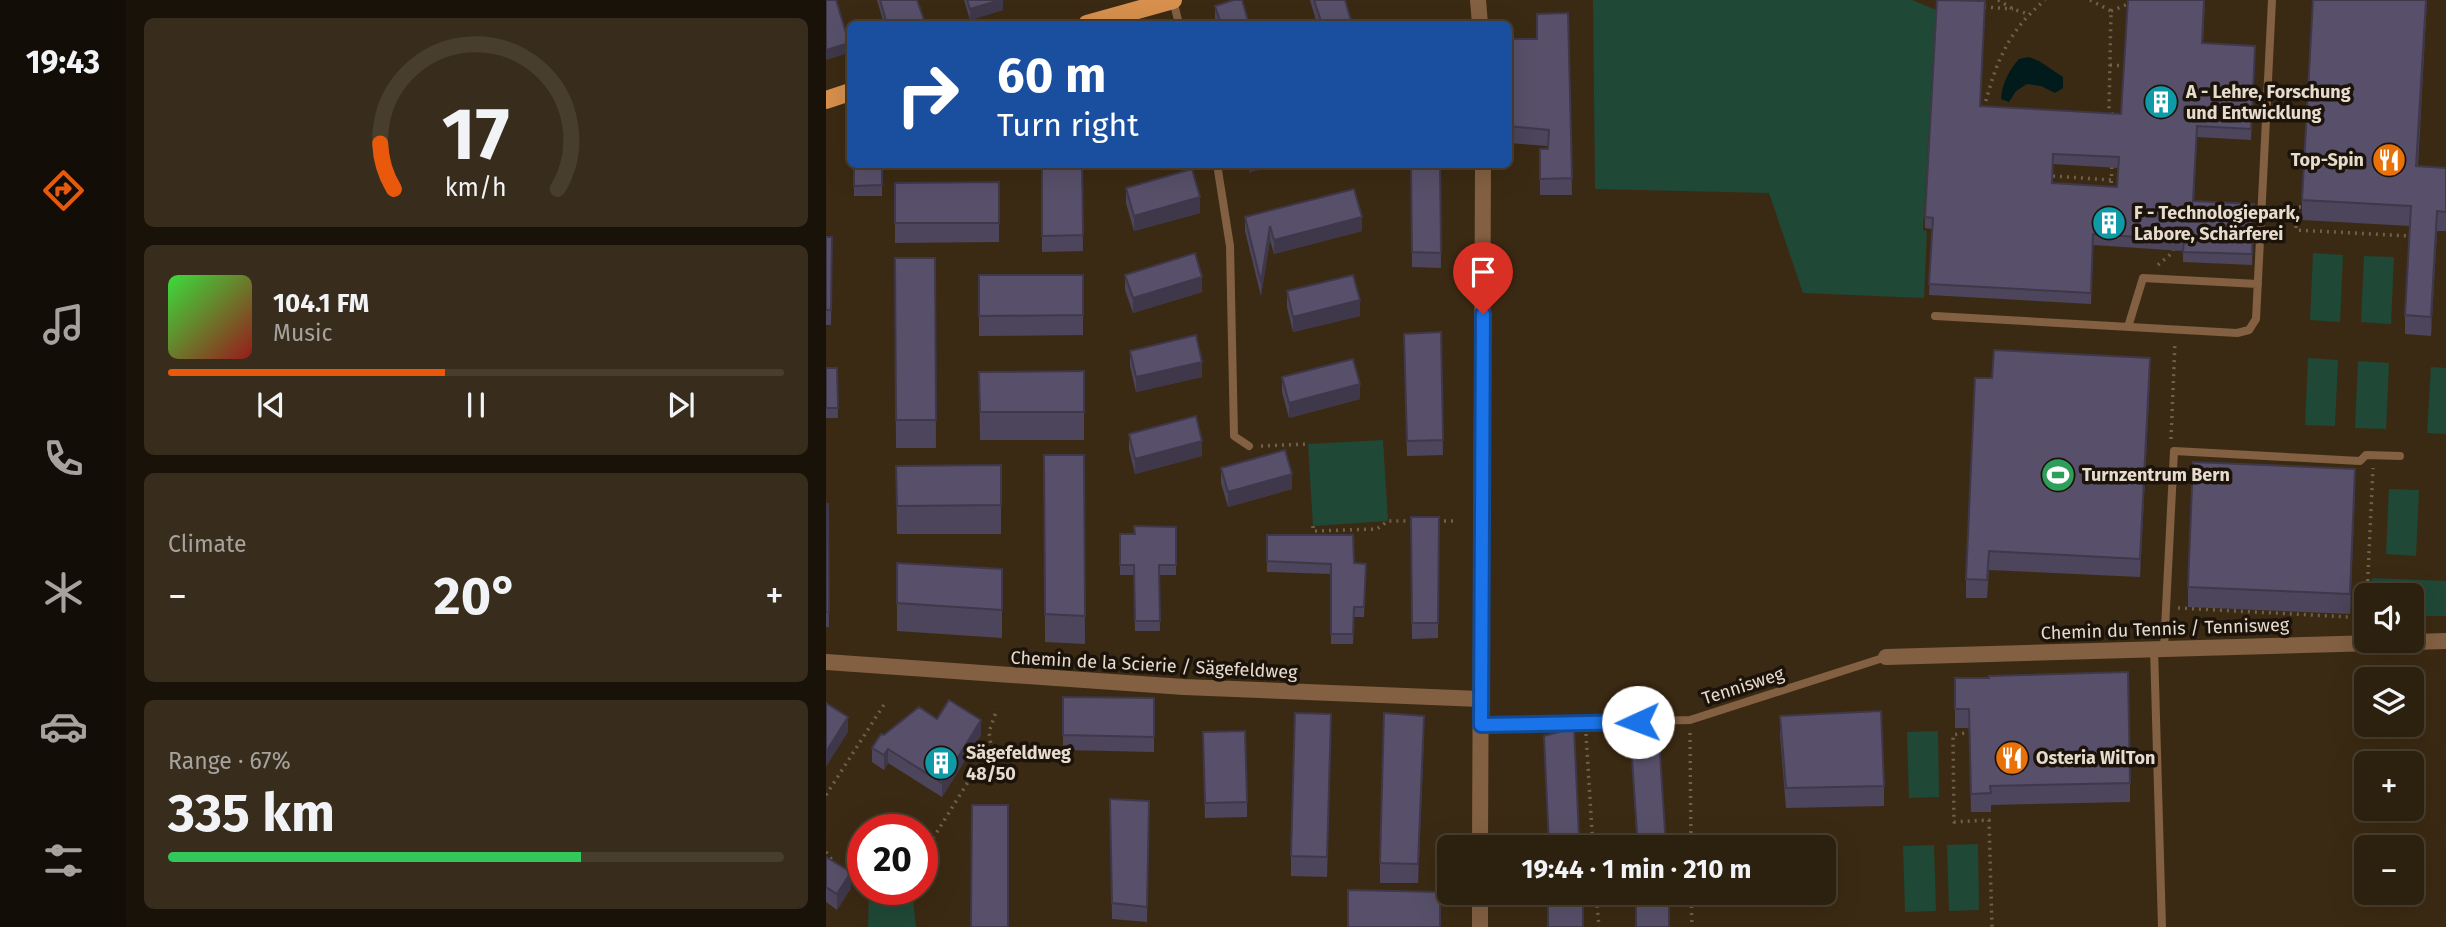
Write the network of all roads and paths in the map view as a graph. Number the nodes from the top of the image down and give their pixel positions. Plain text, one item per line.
1 (1173, 0) edge
2 (1478, 0) edge
3 (1998, 0) edge
4 (2045, 0) edge
5 (2091, 0) edge
6 (2272, 0) edge
7 (2128, 4) edge
8 (1973, 6) edge
9 (2013, 9) junction
10 (2110, 10) junction
11 (2028, 14) junction
12 (1098, 21) edge
13 (1178, 21) edge
14 (1480, 21) edge
15 (2110, 65) junction
16 (2125, 66) edge
17 (847, 94) edge
18 (826, 100) edge
19 (1983, 113) edge
20 (2114, 121) edge
21 (2112, 156) edge
22 (1218, 168) edge
23 (1483, 168) edge
24 (2053, 176) edge
25 (2111, 180) junction
26 (2111, 197) edge
27 (2303, 207) edge
28 (2263, 216) junction
29 (2290, 218) junction
30 (2410, 236) edge
31 (2174, 241) edge
32 (2143, 278) junction
33 (2258, 284) junction
34 (1935, 316) dead end
35 (2128, 327) junction
36 (2175, 329) junction
37 (1308, 444) dead end
38 (1249, 446) joint
39 (2174, 450) junction
40 (2400, 456) dead end
41 (2360, 461) junction
42 (1453, 521) dead end
43 (1313, 526) dead end
44 (2368, 583) edge
45 (2166, 608) junction
46 (2354, 619) edge
47 (2446, 641) edge
48 (2159, 648) junction
49 (1886, 657) joint
50 (826, 662) edge
51 (1480, 699) junction
52 (885, 703) dead end
53 (997, 709) dead end
54 (1690, 720) junction
55 (1585, 724) junction
56 (1481, 725) junction
57 (1973, 732) edge
58 (826, 795) edge
59 (938, 830) edge
60 (1480, 835) edge
61 (1592, 835) edge
62 (1691, 835) edge
63 (826, 852) edge
64 (836, 865) edge
65 (1480, 905) edge
66 (1597, 905) edge
67 (1691, 905) edge
68 (1480, 927) edge
69 (1599, 927) edge
70 (1692, 927) edge
71 (1992, 927) edge
72 (2162, 927) edge

1 - 12 main road
1 - 13 lane
2 - 14 street
3 - 9 path
4 - 11 path
5 - 10 path
6 - 28 lane
7 - 10 path
8 - 9 path
9 - 11 path
10 - 15 path
11 - 19 path
15 - 16 path
15 - 20 path
17 - 18 main road
21 - 25 path
22 - 38 lane
23 - 51 street
24 - 25 path
25 - 26 path
27 - 29 path
28 - 29 path
28 - 33 lane
29 - 30 path
31 - 32 path
32 - 33 lane
32 - 35 lane
33 - 36 lane
34 - 35 lane
35 - 36 lane
36 - 39 path
37 - 38 path
39 - 41 lane
39 - 45 lane
40 - 41 lane
41 - 44 path
42 - 43 path
45 - 46 path
45 - 48 lane
47 - 48 street, Chemin du Tennis / Tennisweg
48 - 49 street, Chemin du Tennis / Tennisweg
48 - 72 lane
49 - 54 lane, Tennisweg
50 - 51 street, Chemin de la Scierie / Sägefeldweg
51 - 56 street
52 - 58 path
53 - 59 path
54 - 55 lane, Tennisweg
54 - 62 path
55 - 56 lane, Tennisweg
55 - 61 path
56 - 60 street
57 - 71 path
63 - 64 path
65 - 68 street
66 - 69 path
67 - 70 path

